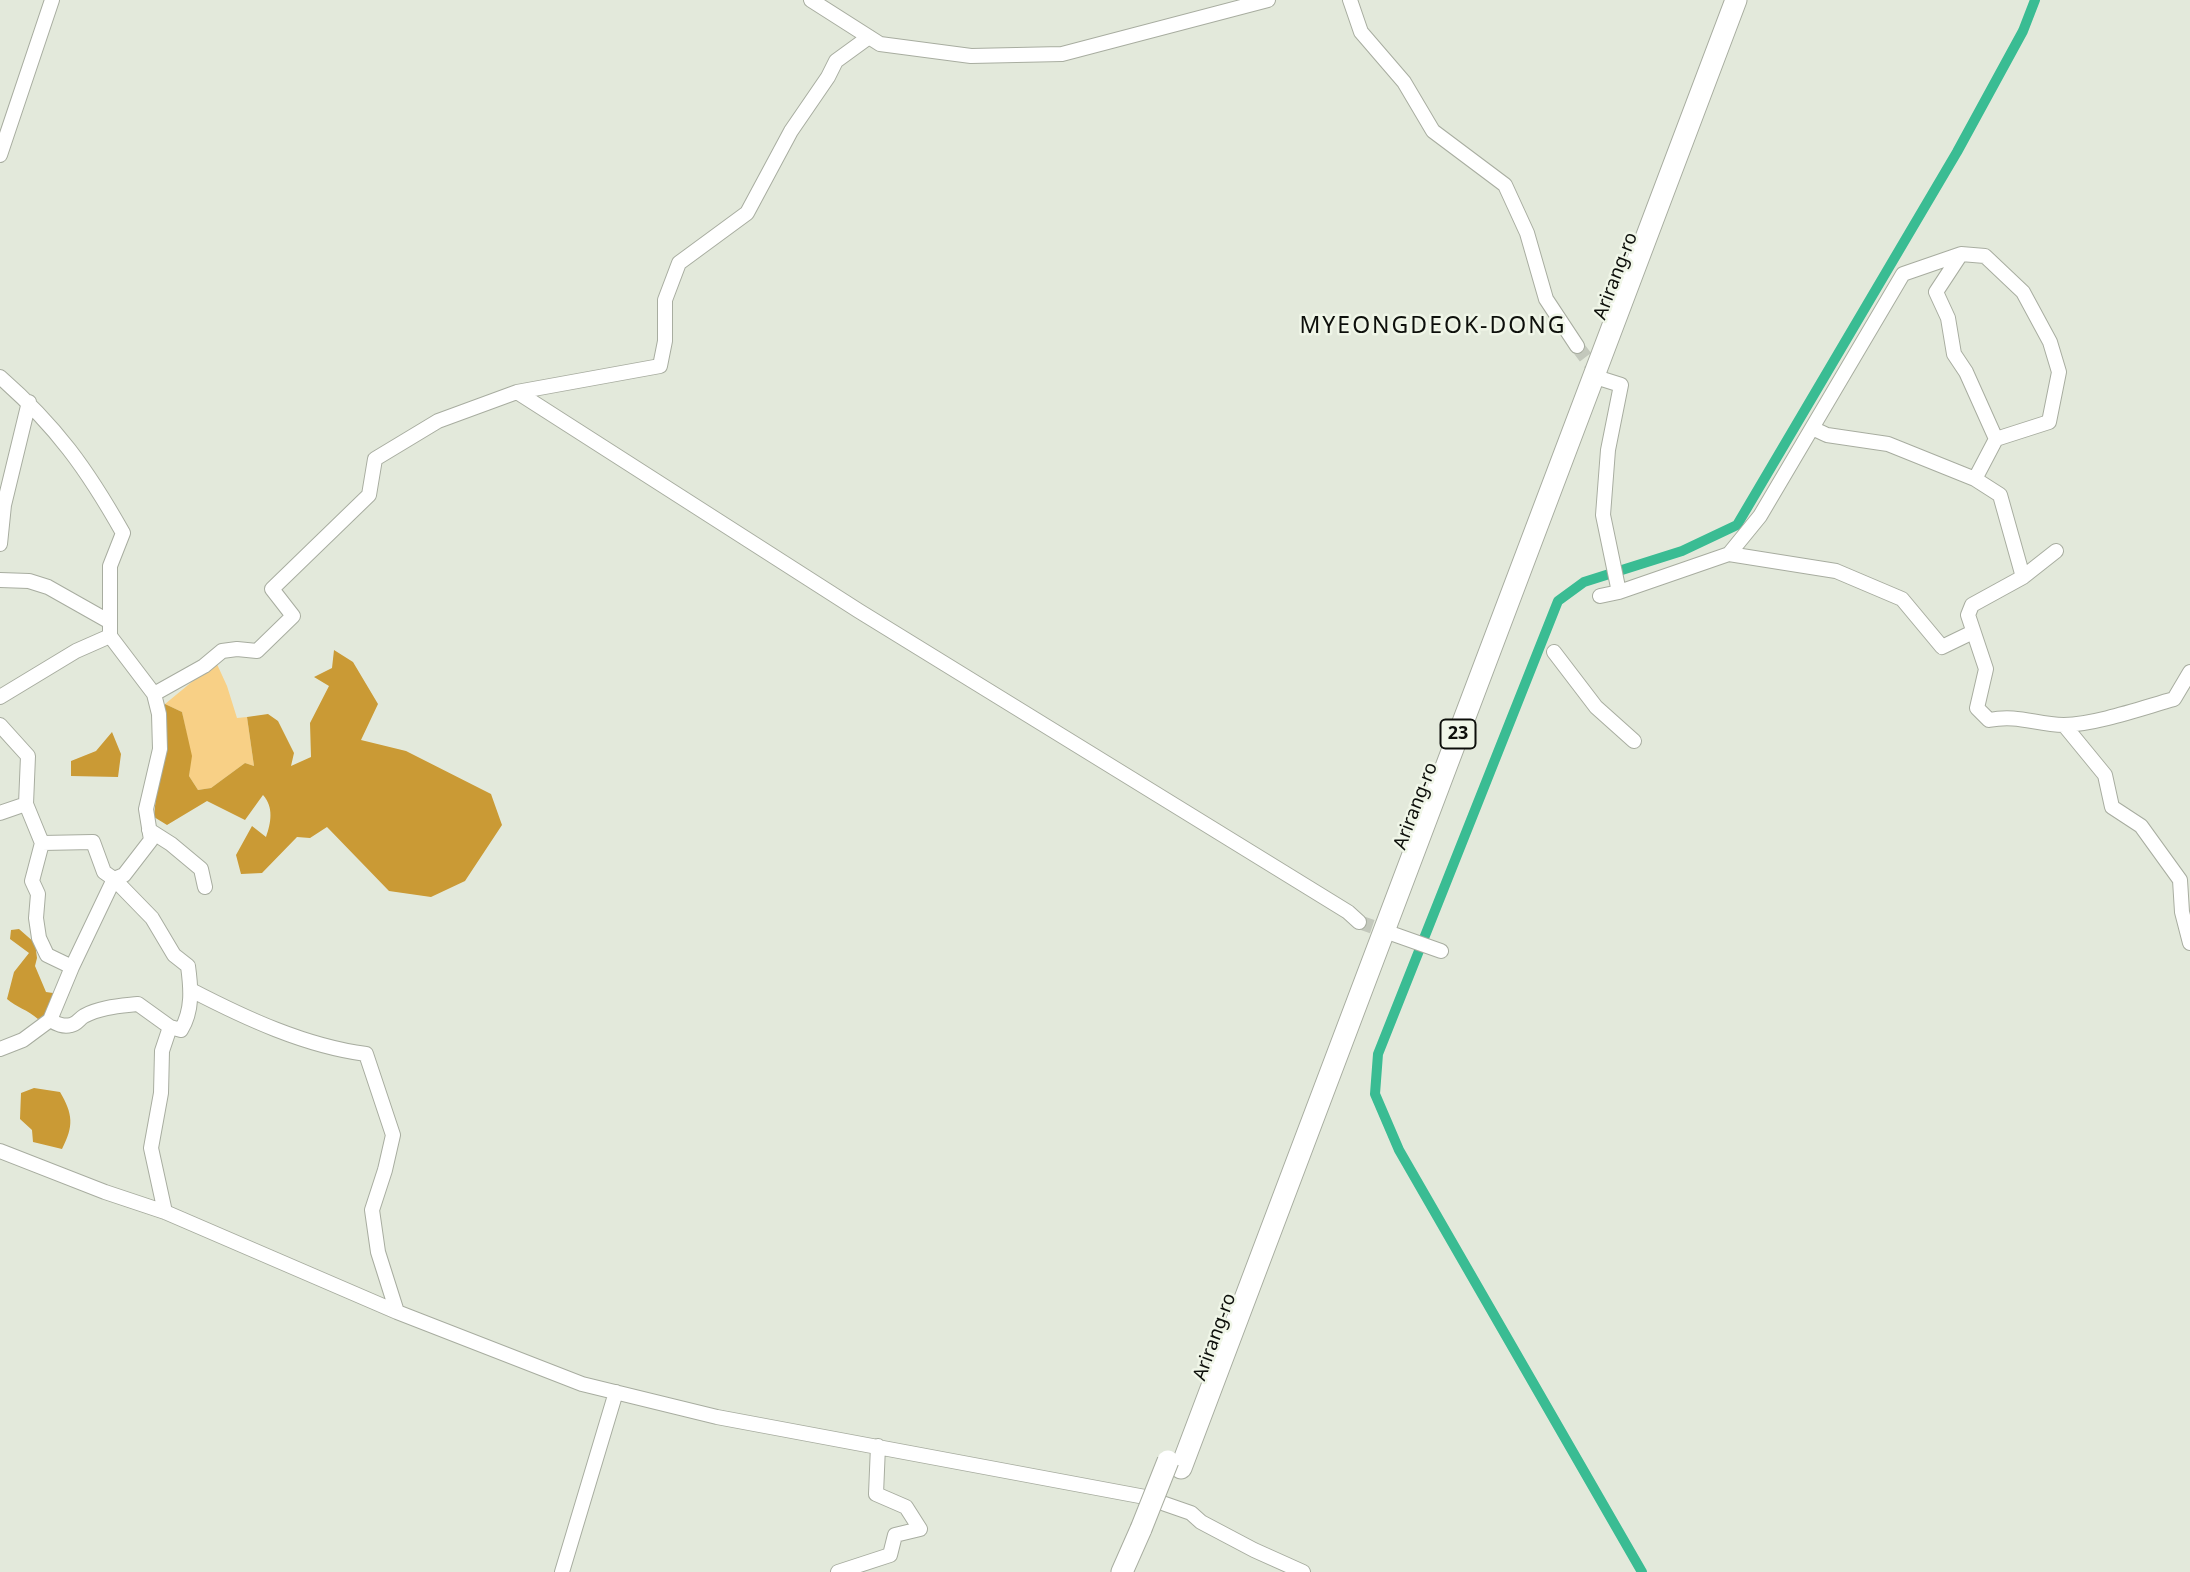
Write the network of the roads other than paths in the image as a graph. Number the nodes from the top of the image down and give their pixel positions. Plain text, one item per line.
1 (52, 0) edge
2 (811, 0) edge
3 (1268, 0) edge
4 (1350, 0) edge
5 (1721, 0) edge
6 (1736, 0) edge
7 (869, 37) junction
8 (0, 155) edge
9 (1961, 254) junction
10 (1577, 346) tunnel mouth
11 (0, 377) edge
12 (1602, 379) tunnel mouth
13 (517, 392) junction
14 (29, 402) junction
15 (1812, 428) junction
16 (1996, 439) junction
17 (1975, 479) junction
18 (0, 544) edge
19 (2056, 551) dead end
20 (1729, 554) junction
21 (2023, 577) junction
22 (0, 580) edge
23 (1618, 588) junction
24 (1600, 596) dead end
25 (110, 629) junction
26 (1973, 632) junction
27 (1554, 652) dead end
28 (2190, 672) edge
29 (154, 694) junction
30 (0, 697) edge
31 (0, 725) edge
32 (2063, 725) junction
33 (1634, 741) dead end
34 (26, 804) junction
35 (0, 813) edge
36 (149, 830) junction
37 (42, 843) junction
38 (114, 879) junction
39 (205, 887) dead end
40 (1359, 922) tunnel mouth
41 (1393, 934) tunnel mouth
42 (2190, 943) edge
43 (1438, 950) dead end
44 (72, 967) junction
45 (191, 990) junction
46 (50, 1020) junction
47 (170, 1027) junction
48 (0, 1049) edge
49 (0, 1151) edge
50 (165, 1212) junction
51 (397, 1312) junction
52 (616, 1392) junction
53 (878, 1446) junction
54 (1175, 1465) junction
55 (1147, 1532) junction
56 (562, 1572) edge
57 (838, 1572) edge
58 (1122, 1572) edge
59 (1138, 1572) edge
60 (1303, 1572) edge

1 - 8 street
2 - 7 street
3 - 7 street
4 - 10 street
5 - 54 highway, Arirang-ro / 23
6 - 54 highway, Arirang-ro / 23
7 - 13 street
9 - 15 street
9 - 16 street
9 - 16 street
11 - 14 street
12 - 23 street
13 - 29 street
13 - 40 street
14 - 18 street
14 - 25 street
15 - 17 street
15 - 20 street
16 - 17 street
17 - 21 street
19 - 21 street
20 - 23 street
20 - 26 street
21 - 26 street
22 - 25 street
23 - 24 street
25 - 29 street
25 - 30 street
26 - 32 street
27 - 33 street
28 - 32 street
29 - 36 street
31 - 34 street
32 - 42 street
34 - 35 street
34 - 37 street
36 - 38 street
36 - 39 street
37 - 38 street
37 - 44 street
38 - 44 street
38 - 45 street
41 - 43 street
44 - 46 street
45 - 47 street
45 - 51 street
46 - 47 street
46 - 48 street
47 - 50 street
49 - 50 street
50 - 51 street
51 - 52 street
52 - 53 street
52 - 56 street
53 - 57 street
53 - 60 street
54 - 55 highway, Arirang-ro / 23
55 - 58 highway, Arirang-ro / 23
55 - 59 highway, Arirang-ro / 23

